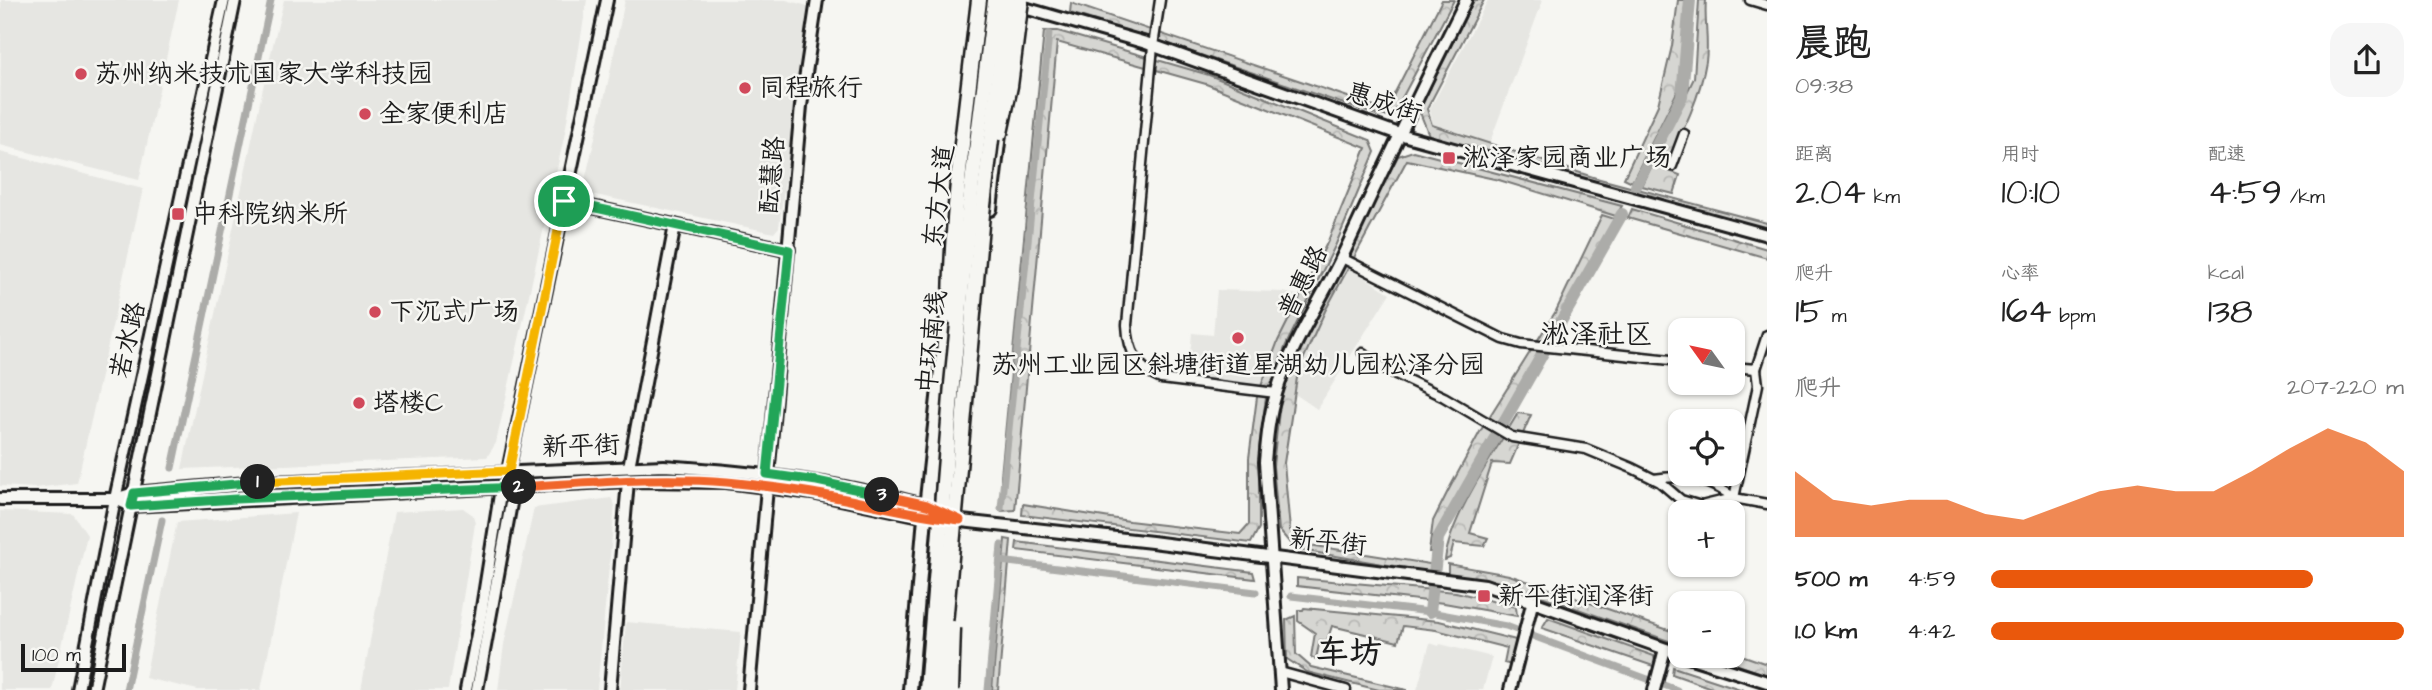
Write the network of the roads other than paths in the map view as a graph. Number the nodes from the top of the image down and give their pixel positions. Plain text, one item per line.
1 (224, 0) edge
2 (235, 0) edge
3 (607, 0) edge
4 (817, 0) edge
5 (979, 0) edge
6 (991, 0) edge
7 (1160, 0) edge
8 (1465, 0) edge
9 (1750, 0) edge
10 (1015, 1) edge
11 (1767, 5) edge
12 (1153, 46) junction
13 (1399, 134) junction
14 (1684, 134) dead end
15 (1672, 166) dead end
16 (564, 201) junction
17 (675, 225) junction
18 (1767, 235) edge
19 (789, 250) junction
20 (1342, 258) junction
21 (1767, 335) edge
22 (1363, 354) dead end
23 (1668, 360) edge
24 (1745, 368) edge
25 (1756, 369) junction
26 (952, 384) junction
27 (1276, 393) junction
28 (629, 467) junction
29 (509, 471) junction
30 (767, 474) junction
31 (1654, 479) junction
32 (628, 481) junction
33 (514, 487) junction
34 (766, 487) junction
35 (501, 488) junction
36 (134, 493) junction
37 (1734, 498) junction
38 (0, 499) edge
39 (115, 499) junction
40 (1767, 504) edge
41 (131, 506) junction
42 (926, 511) junction
43 (960, 520) junction
44 (1273, 559) junction
45 (952, 564) junction
46 (1533, 600) junction
47 (1665, 649) junction
48 (1668, 650) edge
49 (1723, 668) edge
50 (1280, 672) junction
51 (1767, 682) edge
52 (78, 690) edge
53 (94, 690) edge
54 (466, 690) edge
55 (477, 690) edge
56 (610, 690) edge
57 (750, 690) edge
58 (910, 690) edge
59 (927, 690) edge
60 (939, 690) edge
61 (949, 690) edge
62 (1281, 690) edge
63 (1346, 690) edge
64 (1510, 690) edge
65 (1654, 690) edge

1 - 39 main road, 若水路
2 - 36 main road, 若水路
3 - 16 main road
4 - 19 main road, 酝慧路
5 - 26 highway, bridge
6 - 10 main road, 惠成街
6 - 26 highway, 中环南线, bridge
6 - 42 main road, 东方大道
7 - 12 street
8 - 13 main road, 普惠路
9 - 11 street
10 - 12 main road, 惠成街
10 - 43 main road, 东方大道
10 - 45 highway, 中环南线, bridge
12 - 13 main road, 惠成街
12 - 27 street
13 - 18 main road, 惠成街
13 - 20 main road, 普惠路
14 - 15 street
16 - 17 main road
16 - 29 main road
17 - 19 main road
17 - 28 main road
19 - 30 main road, 酝慧路
20 - 23 street
20 - 27 main road, 普惠路
21 - 25 street
22 - 31 street
24 - 25 street
25 - 37 street
26 - 59 highway, 中环南线, bridge
27 - 44 main road, 普惠路
28 - 29 main road, 新平街
28 - 30 main road, 新平街
29 - 33 main road
29 - 35 main road
29 - 36 main road, 新平街
30 - 34 main road, 酝慧路
30 - 42 main road, 新平街
31 - 37 street
31 - 37 street
32 - 33 main road, 新平街
32 - 34 main road, 新平街
32 - 56 main road
33 - 35 main road, 新平街
33 - 55 main road
34 - 42 main road, 新平街
34 - 57 main road, 酝慧路
35 - 41 main road, 新平街
35 - 54 main road
36 - 39 main road, 新平街
36 - 41 main road, 若水路
37 - 40 street
38 - 39 main road, 新平街
39 - 41 main road, 新平街
39 - 52 main road, 若水路
41 - 53 main road, 若水路
42 - 43 main road, 新平街
42 - 58 main road, 东方大道
43 - 44 main road, 新平街
43 - 61 main road, 东方大道
44 - 46 main road, 新平街
44 - 50 main road, 普惠路
45 - 60 highway, 中环南线, bridge
45 - 61 highway, bridge
46 - 47 main road, 新平街
46 - 64 main road
47 - 48 main road, 新平街
47 - 65 main road
49 - 51 main road
50 - 62 main road, 普惠路
50 - 63 street

